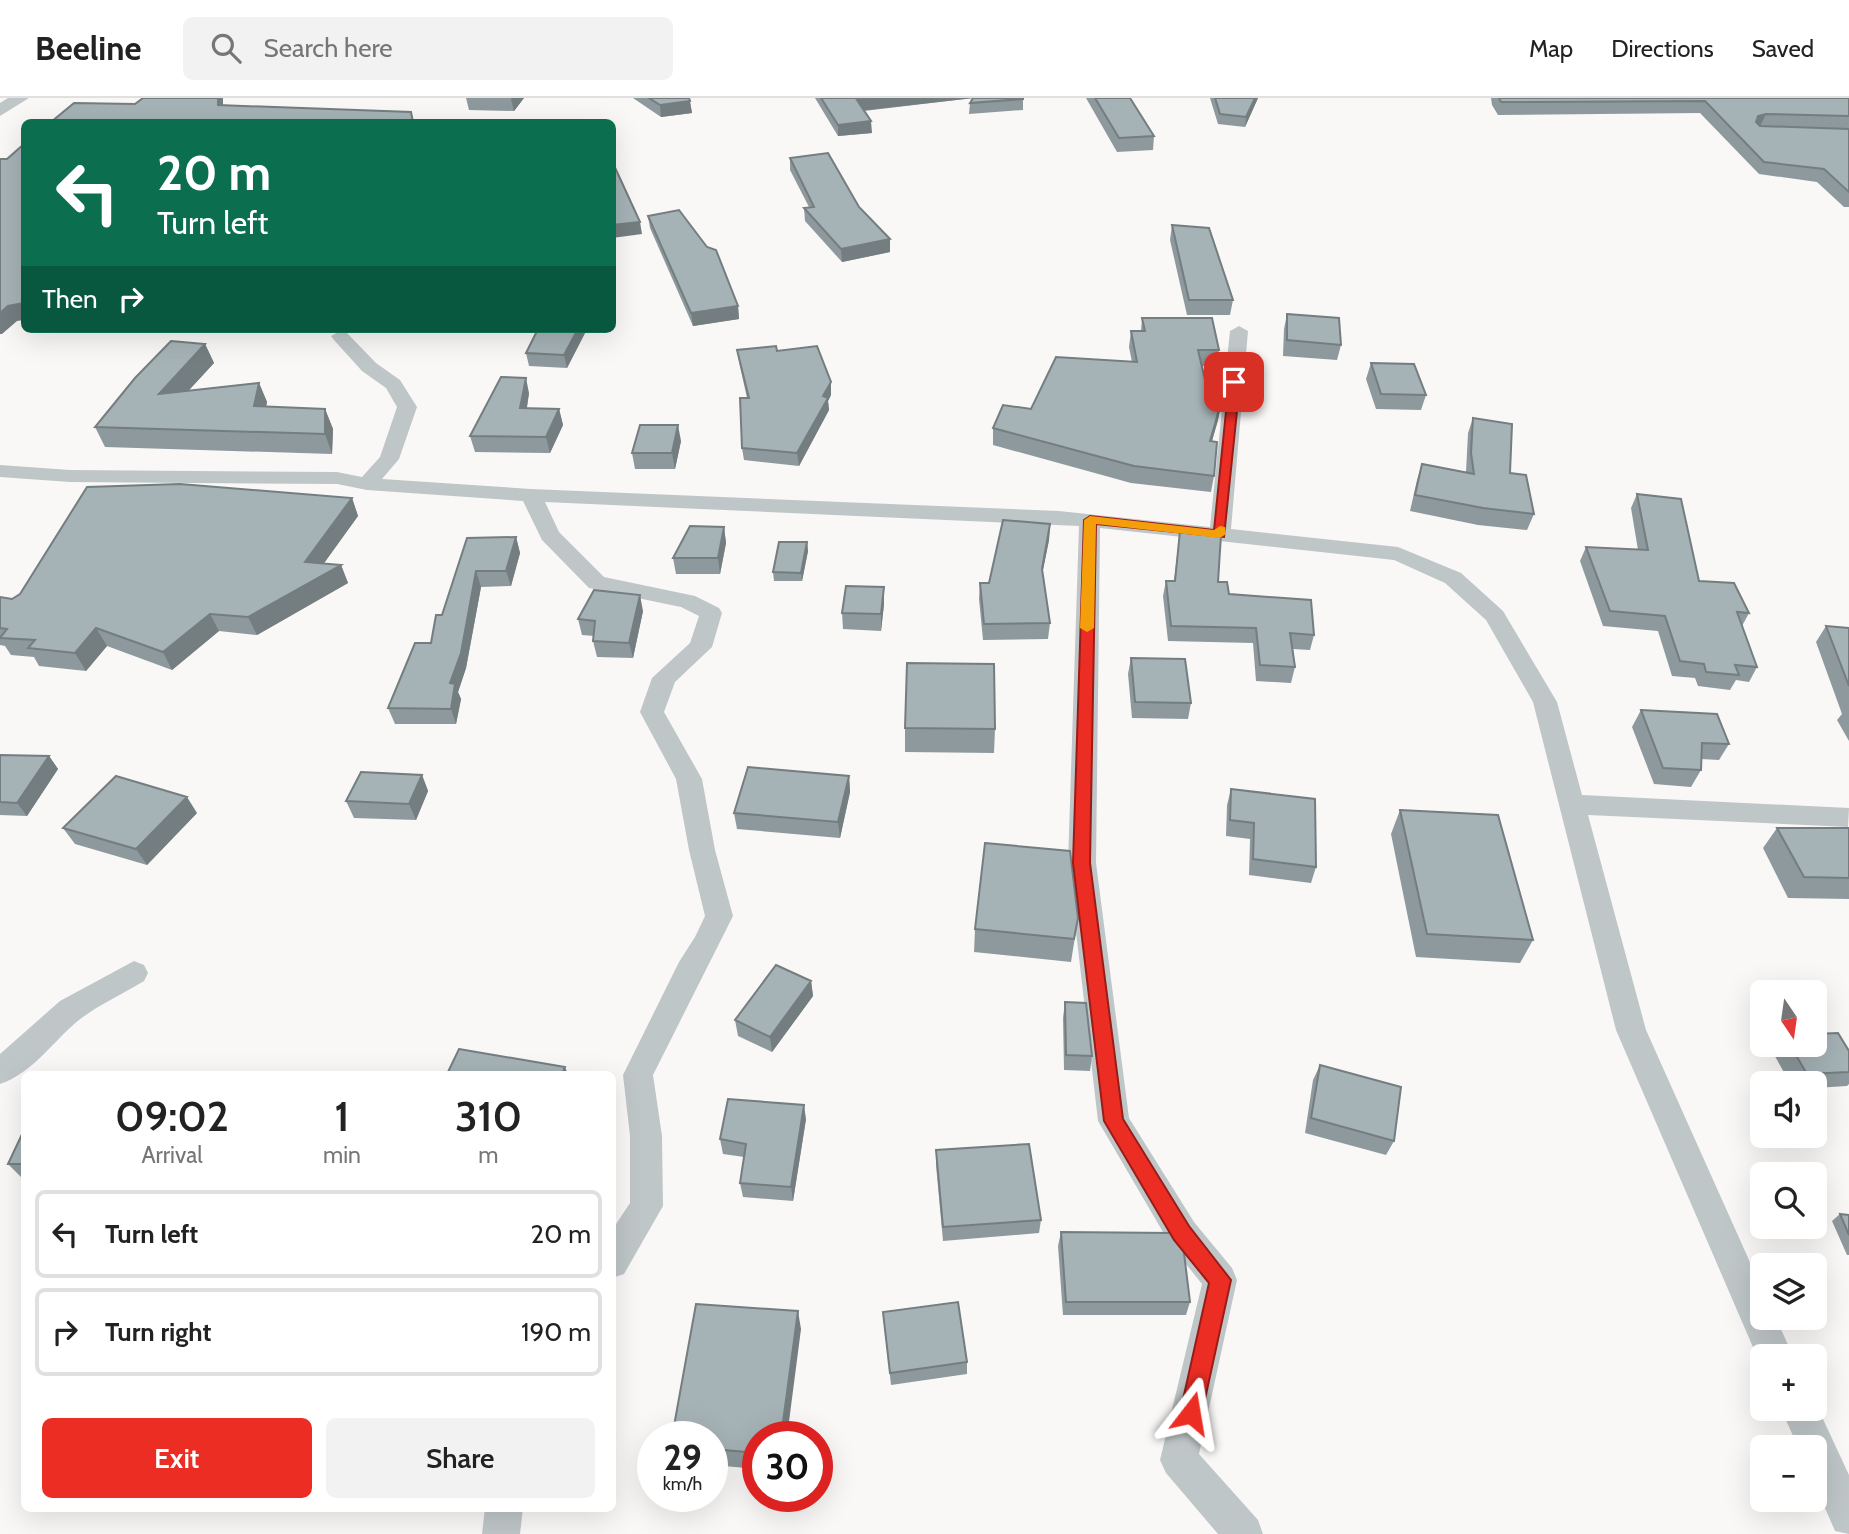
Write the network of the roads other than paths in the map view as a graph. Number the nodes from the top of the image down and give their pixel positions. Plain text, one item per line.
1 (20, 98) edge
2 (0, 111) edge
3 (1239, 331) dead end
4 (340, 336) dead end
5 (0, 471) edge
6 (368, 484) junction
7 (531, 495) junction
8 (1090, 520) junction
9 (1220, 534) junction
10 (1570, 804) junction
11 (1848, 817) edge
12 (134, 973) dead end
13 (0, 1071) edge
14 (616, 1255) edge
15 (1770, 1344) edge
16 (1805, 1421) edge
17 (504, 1512) edge
18 (1849, 1517) edge
19 (501, 1534) edge
20 (1244, 1534) edge

1 - 2 street
3 - 9 street
4 - 6 street
5 - 6 street
6 - 7 street
7 - 8 street
7 - 14 street
8 - 9 street
8 - 20 street
9 - 10 street
10 - 11 street
10 - 15 street
12 - 13 street
16 - 18 street
17 - 19 street

